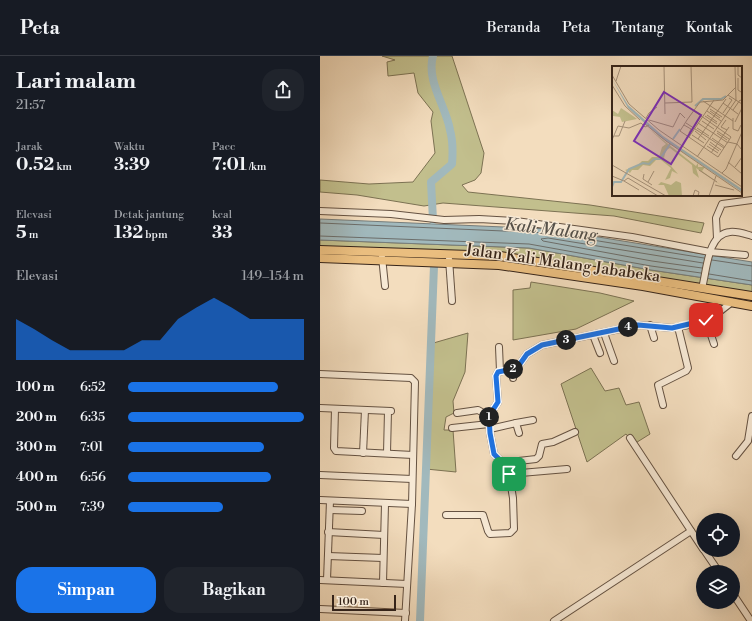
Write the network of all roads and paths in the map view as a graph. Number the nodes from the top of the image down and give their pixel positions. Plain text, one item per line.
1 (752, 200) edge
2 (320, 211) edge
3 (752, 236) edge
4 (717, 238) junction
5 (320, 250) edge
6 (710, 252) junction
7 (746, 255) dead end
8 (382, 256) junction
9 (320, 258) edge
10 (446, 258) junction
11 (600, 275) junction
12 (703, 285) junction
13 (385, 286) dead end
14 (752, 296) edge
15 (452, 301) dead end
16 (732, 302) junction
17 (752, 306) edge
18 (706, 320) junction
19 (650, 325) junction
20 (678, 327) junction
21 (604, 333) junction
22 (593, 335) junction
23 (654, 338) dead end
24 (714, 344) dead end
25 (499, 347) dead end
26 (600, 353) dead end
27 (614, 361) dead end
28 (512, 370) junction
29 (500, 371) junction
30 (320, 374) edge
31 (513, 378) dead end
32 (663, 405) dead end
33 (320, 408) edge
34 (335, 409) junction
35 (365, 410) junction
36 (457, 413) dead end
37 (489, 416) junction
38 (752, 416) edge
39 (533, 420) dead end
40 (516, 423) junction
41 (489, 426) junction
42 (452, 428) dead end
43 (519, 432) dead end
44 (575, 432) dead end
45 (630, 438) dead end
46 (363, 453) junction
47 (387, 453) junction
48 (413, 455) junction
49 (736, 456) dead end
50 (506, 466) junction
51 (568, 470) dead end
52 (509, 474) junction
53 (320, 475) edge
54 (412, 479) junction
55 (320, 500) edge
56 (330, 501) junction
57 (362, 502) junction
58 (385, 504) junction
59 (412, 504) junction
60 (330, 510) junction
61 (446, 515) dead end
62 (691, 531) junction
63 (328, 532) junction
64 (384, 535) junction
65 (696, 539) edge
66 (328, 556) junction
67 (383, 558) junction
68 (323, 580) edge
69 (382, 583) junction
70 (407, 584) junction
71 (740, 604) edge
72 (320, 609) edge
73 (406, 614) junction
74 (405, 621) edge
75 (554, 621) edge
76 (751, 621) edge

1 - 4 street
2 - 6 street
3 - 4 street
4 - 6 street
5 - 8 main road, Jalan Kali Malang Jababeka
6 - 7 street
6 - 12 street
8 - 9 main road, Jalan Kali Malang Jababeka
8 - 10 main road, Jalan Kali Malang Jababeka
8 - 13 street
10 - 11 main road, Jalan Kali Malang Jababeka
10 - 15 street
11 - 12 main road, Jalan Kali Malang Jababeka
11 - 16 main road, Jalan Kali Malang Jababeka
12 - 14 main road, Jalan Kali Malang Jababeka
16 - 17 main road, Jalan Kali Malang Jababeka
16 - 18 street
18 - 20 street
18 - 24 street
19 - 20 street
19 - 21 street
19 - 23 street
20 - 32 street
21 - 22 street
21 - 27 street
22 - 26 street
22 - 28 street
25 - 29 street
28 - 29 street
28 - 31 street
29 - 37 street
30 - 48 street
33 - 34 street
34 - 35 street
34 - 46 street
35 - 46 street
35 - 47 street
36 - 37 street
37 - 41 street
38 - 49 street
39 - 40 street
40 - 41 street
40 - 43 street
41 - 42 street
41 - 50 street
44 - 50 street
45 - 62 street
46 - 47 street
47 - 48 street
48 - 54 street
50 - 52 street
51 - 52 street
52 - 61 street
53 - 54 street
54 - 59 street
55 - 56 street
56 - 57 street
56 - 60 street
57 - 58 street
57 - 60 street
58 - 59 street
58 - 64 street
59 - 70 street
60 - 63 street
62 - 65 street
62 - 75 street
63 - 64 street
63 - 66 street
64 - 67 street
66 - 67 street
66 - 68 street
67 - 69 street
68 - 69 street
69 - 70 street
70 - 73 street
71 - 76 street
72 - 73 street
73 - 74 street

